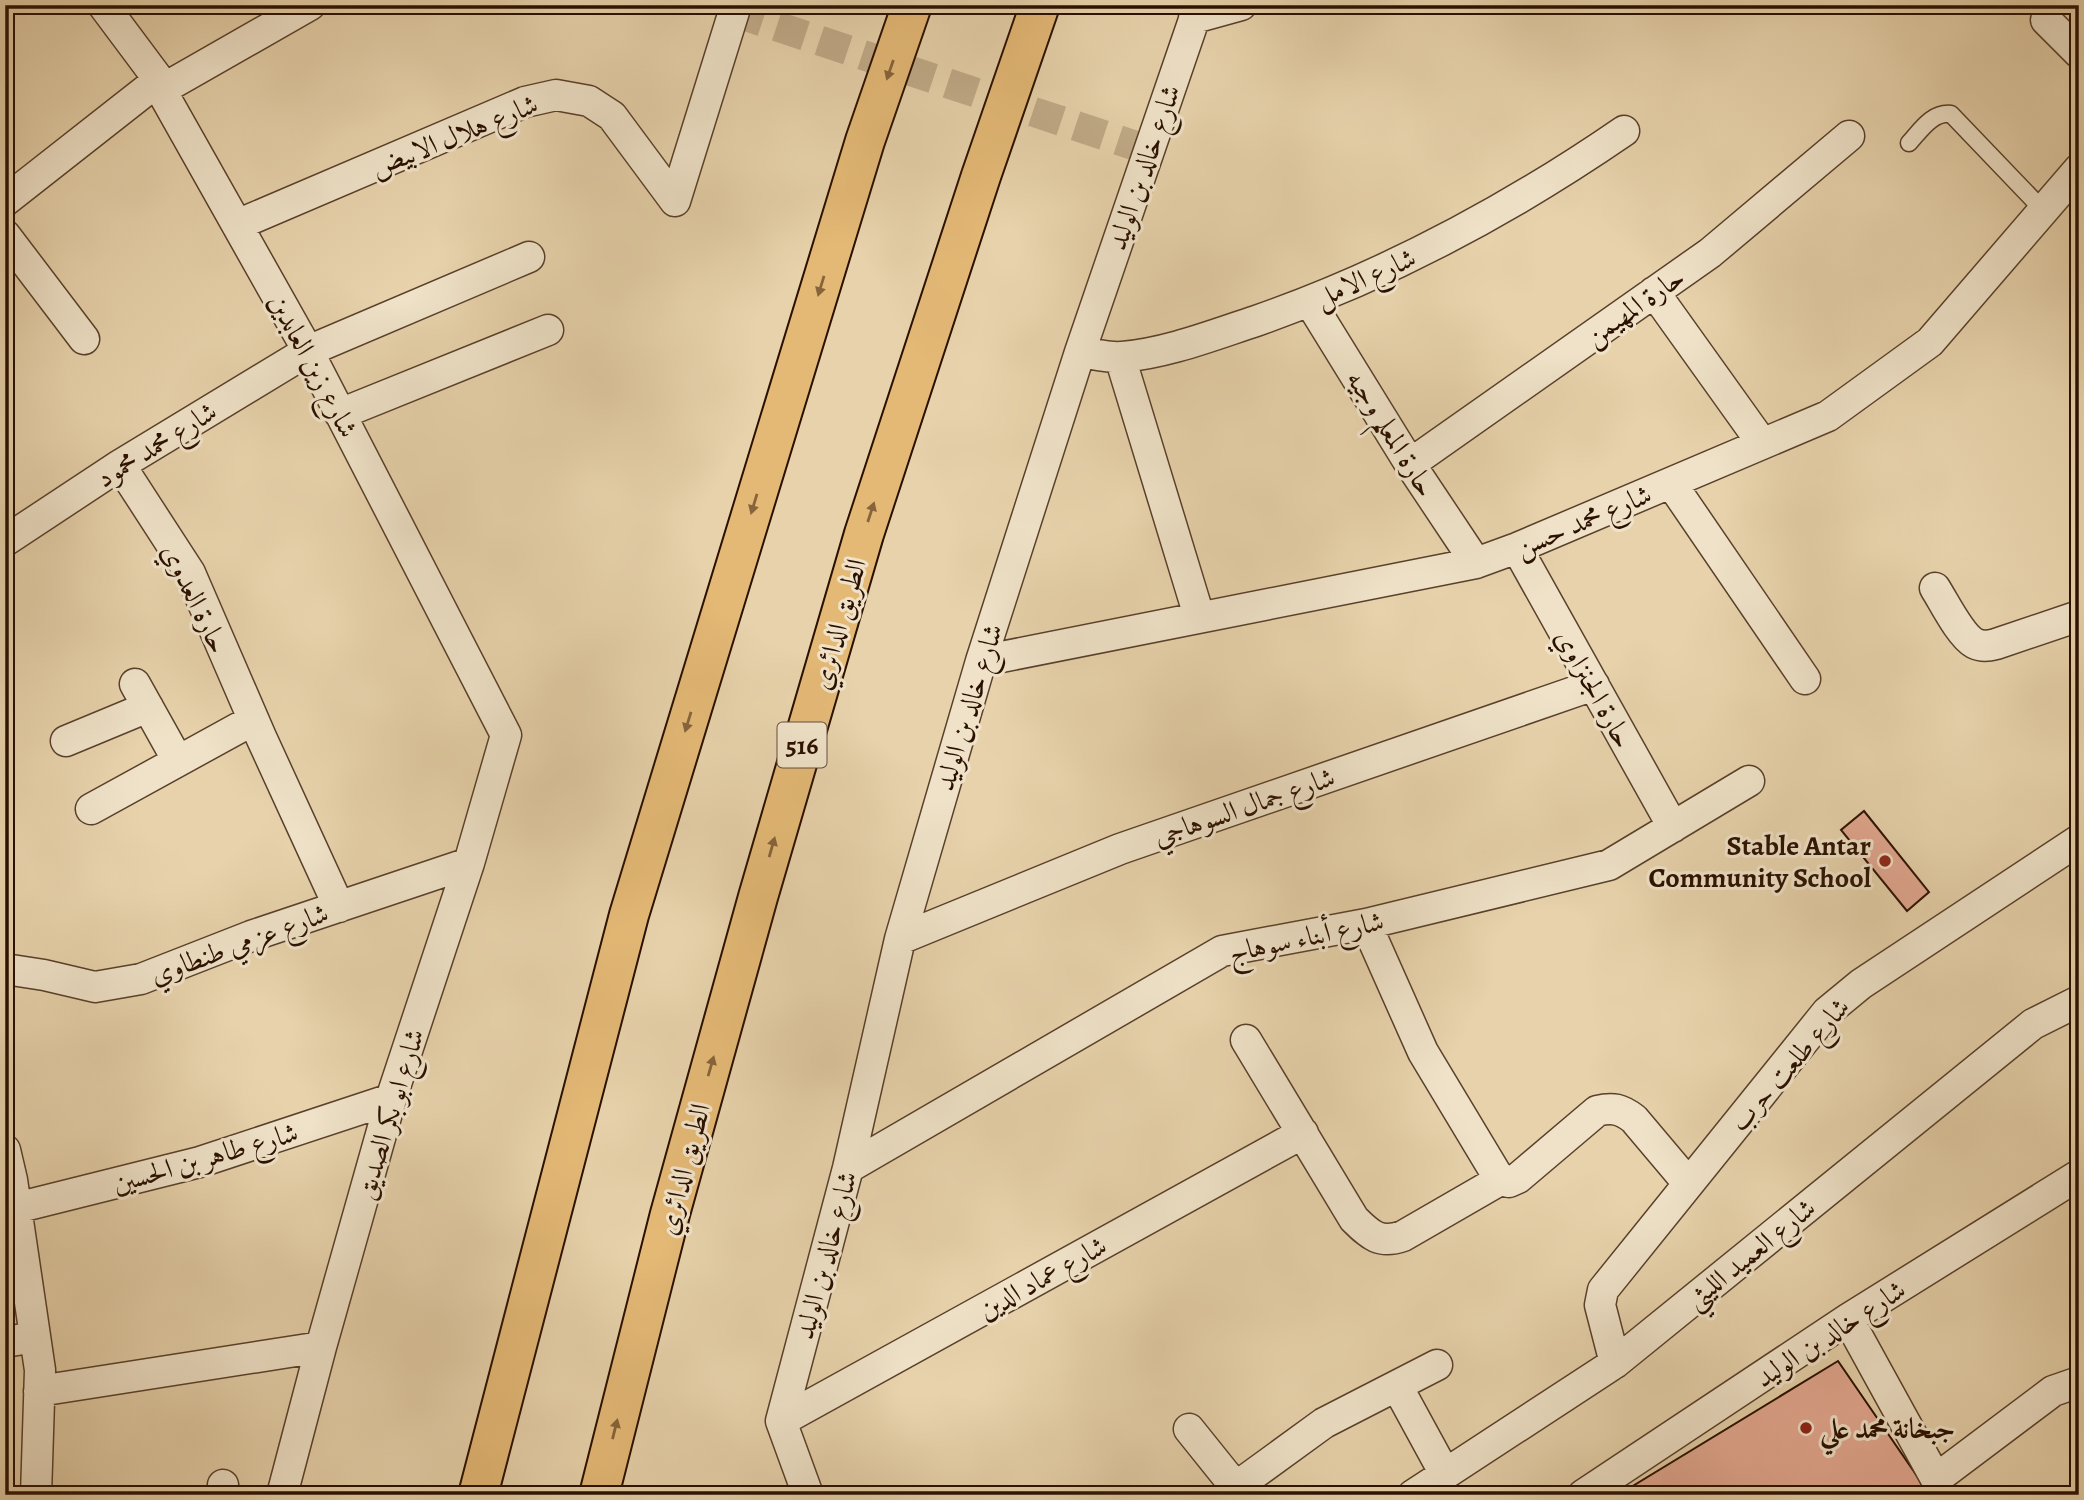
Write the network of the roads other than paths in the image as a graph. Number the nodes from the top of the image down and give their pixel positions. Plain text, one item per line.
1 (103, 5) edge
2 (310, 5) edge
3 (912, 5) edge
4 (1041, 5) edge
5 (1241, 5) edge
6 (731, 8) edge
7 (1197, 12) edge
8 (2046, 20) dead end
9 (2079, 53) edge
10 (160, 85) junction
11 (1624, 131) dead end
12 (1849, 136) dead end
13 (1909, 143) dead end
14 (2079, 169) edge
15 (5, 201) edge
16 (2043, 210) junction
17 (237, 225) junction
18 (5, 235) edge
19 (529, 257) dead end
20 (1654, 292) junction
21 (1310, 302) junction
22 (548, 330) dead end
23 (84, 339) dead end
24 (308, 351) junction
25 (1080, 352) junction
26 (1120, 357) junction
27 (340, 414) junction
28 (1762, 443) junction
29 (1410, 464) junction
30 (120, 465) junction
31 (1671, 482) junction
32 (5, 541) edge
33 (1517, 548) junction
34 (1476, 563) junction
35 (1935, 588) dead end
36 (1199, 616) junction
37 (2079, 616) edge
38 (981, 661) junction
39 (1805, 679) dead end
40 (1594, 685) junction
41 (257, 729) junction
42 (506, 735) joint
43 (66, 740) dead end
44 (178, 761) junction
45 (1749, 780) dead end
46 (91, 809) dead end
47 (1673, 827) junction
48 (2079, 840) edge
49 (469, 863) junction
50 (339, 907) junction
51 (1366, 924) junction
52 (900, 939) junction
53 (5, 969) edge
54 (2079, 1001) edge
55 (1246, 1040) dead end
56 (391, 1099) junction
57 (1303, 1133) junction
58 (5, 1150) edge
59 (848, 1168) junction
60 (2079, 1175) edge
61 (1500, 1180) junction
62 (1688, 1183) junction
63 (16, 1208) junction
64 (1848, 1319) junction
65 (34, 1337) junction
66 (5, 1342) edge
67 (321, 1347) junction
68 (1615, 1363) junction
69 (1437, 1365) dead end
70 (2079, 1382) edge
71 (1397, 1386) junction
72 (39, 1391) junction
73 (780, 1421) junction
74 (1188, 1429) dead end
75 (1445, 1474) junction
76 (1942, 1487) edge
77 (1239, 1491) edge
78 (36, 1495) edge
79 (282, 1495) edge
80 (478, 1495) edge
81 (598, 1495) edge
82 (808, 1495) edge
83 (1413, 1495) edge
84 (1583, 1495) edge

1 - 10 street, شارع زين العابدين
2 - 10 street
3 -> 80 highway
81 -> 4 highway, الطريق الدائري / 516
5 - 7 street
6 - 17 street, شارع هلال الابيض
7 - 25 street, شارع خالد بن الوليد
8 - 9 street
10 - 15 street
10 - 17 street, شارع زين العابدين
11 - 21 street, شارع الامل
12 - 20 street, حارة المهيمن
13 - 16 lane
14 - 16 street, شارع محمد حسن
16 - 28 street, شارع محمد حسن
17 - 24 street, شارع زين العابدين
18 - 23 street
19 - 24 street, شارع محمد محمود
20 - 28 street
20 - 29 street, حارة المهيمن
21 - 26 street, شارع الامل
21 - 29 street, حارة المعلم وجيه
22 - 27 street
24 - 27 street, شارع زين العابدين
24 - 30 street, شارع محمد محمود
25 - 26 street, شارع الامل
25 - 38 street, شارع خالد بن الوليد
26 - 36 street
27 - 42 street, شارع زين العابدين
28 - 31 street, شارع محمد حسن
29 - 34 street, حارة المعلم وجيه
30 - 32 street, شارع محمد محمود
30 - 41 street, حارة العدوي
31 - 33 street, شارع محمد حسن
31 - 39 street
33 - 34 street, شارع محمد حسن
33 - 40 street, حارة الجنزاوي
34 - 36 street, شارع محمد حسن
35 - 37 street
36 - 38 street, شارع محمد حسن
38 - 52 street, شارع خالد بن الوليد
40 - 47 street, حارة الجنزاوي
40 - 52 street, شارع جمال السوهاجي
41 - 44 street
41 - 50 street, حارة العدوي
42 - 49 street, شارع ابو بكر الصديق
43 - 44 street
44 - 46 street
45 - 47 street, شارع أبناء سوهاج
47 - 51 street, شارع أبناء سوهاج
48 - 62 street, شارع طلعت حرب
49 - 50 street, شارع عزمي طنطاوي
49 - 56 street, شارع ابو بكر الصديق
50 - 53 street, شارع عزمي طنطاوي
51 - 59 street, شارع أبناء سوهاج
51 - 61 street
52 - 59 street, شارع خالد بن الوليد
54 - 68 street, شارع العميد الليثي
55 - 57 street
56 - 63 street, شارع طاهر بن الحسين
56 - 67 street, شارع ابو بكر الصديق
57 - 61 street
57 - 73 street, شارع عماد الدين
58 - 63 street
59 - 73 street, شارع خالد بن الوليد
60 - 64 street, شارع خالد بن الوليد
61 - 62 street
62 - 68 street, شارع طلعت حرب
63 - 65 street
64 - 76 street
64 - 84 street, شارع خالد بن الوليد
65 - 66 street
65 - 72 street
67 - 72 street
67 - 79 street, شارع ابو بكر الصديق
68 - 75 street, شارع العميد الليثي
69 - 71 street
70 - 76 street
71 - 75 street
71 - 77 street
72 - 78 street
73 - 82 street
74 - 77 street
75 - 83 street, شارع العميد الليثي

